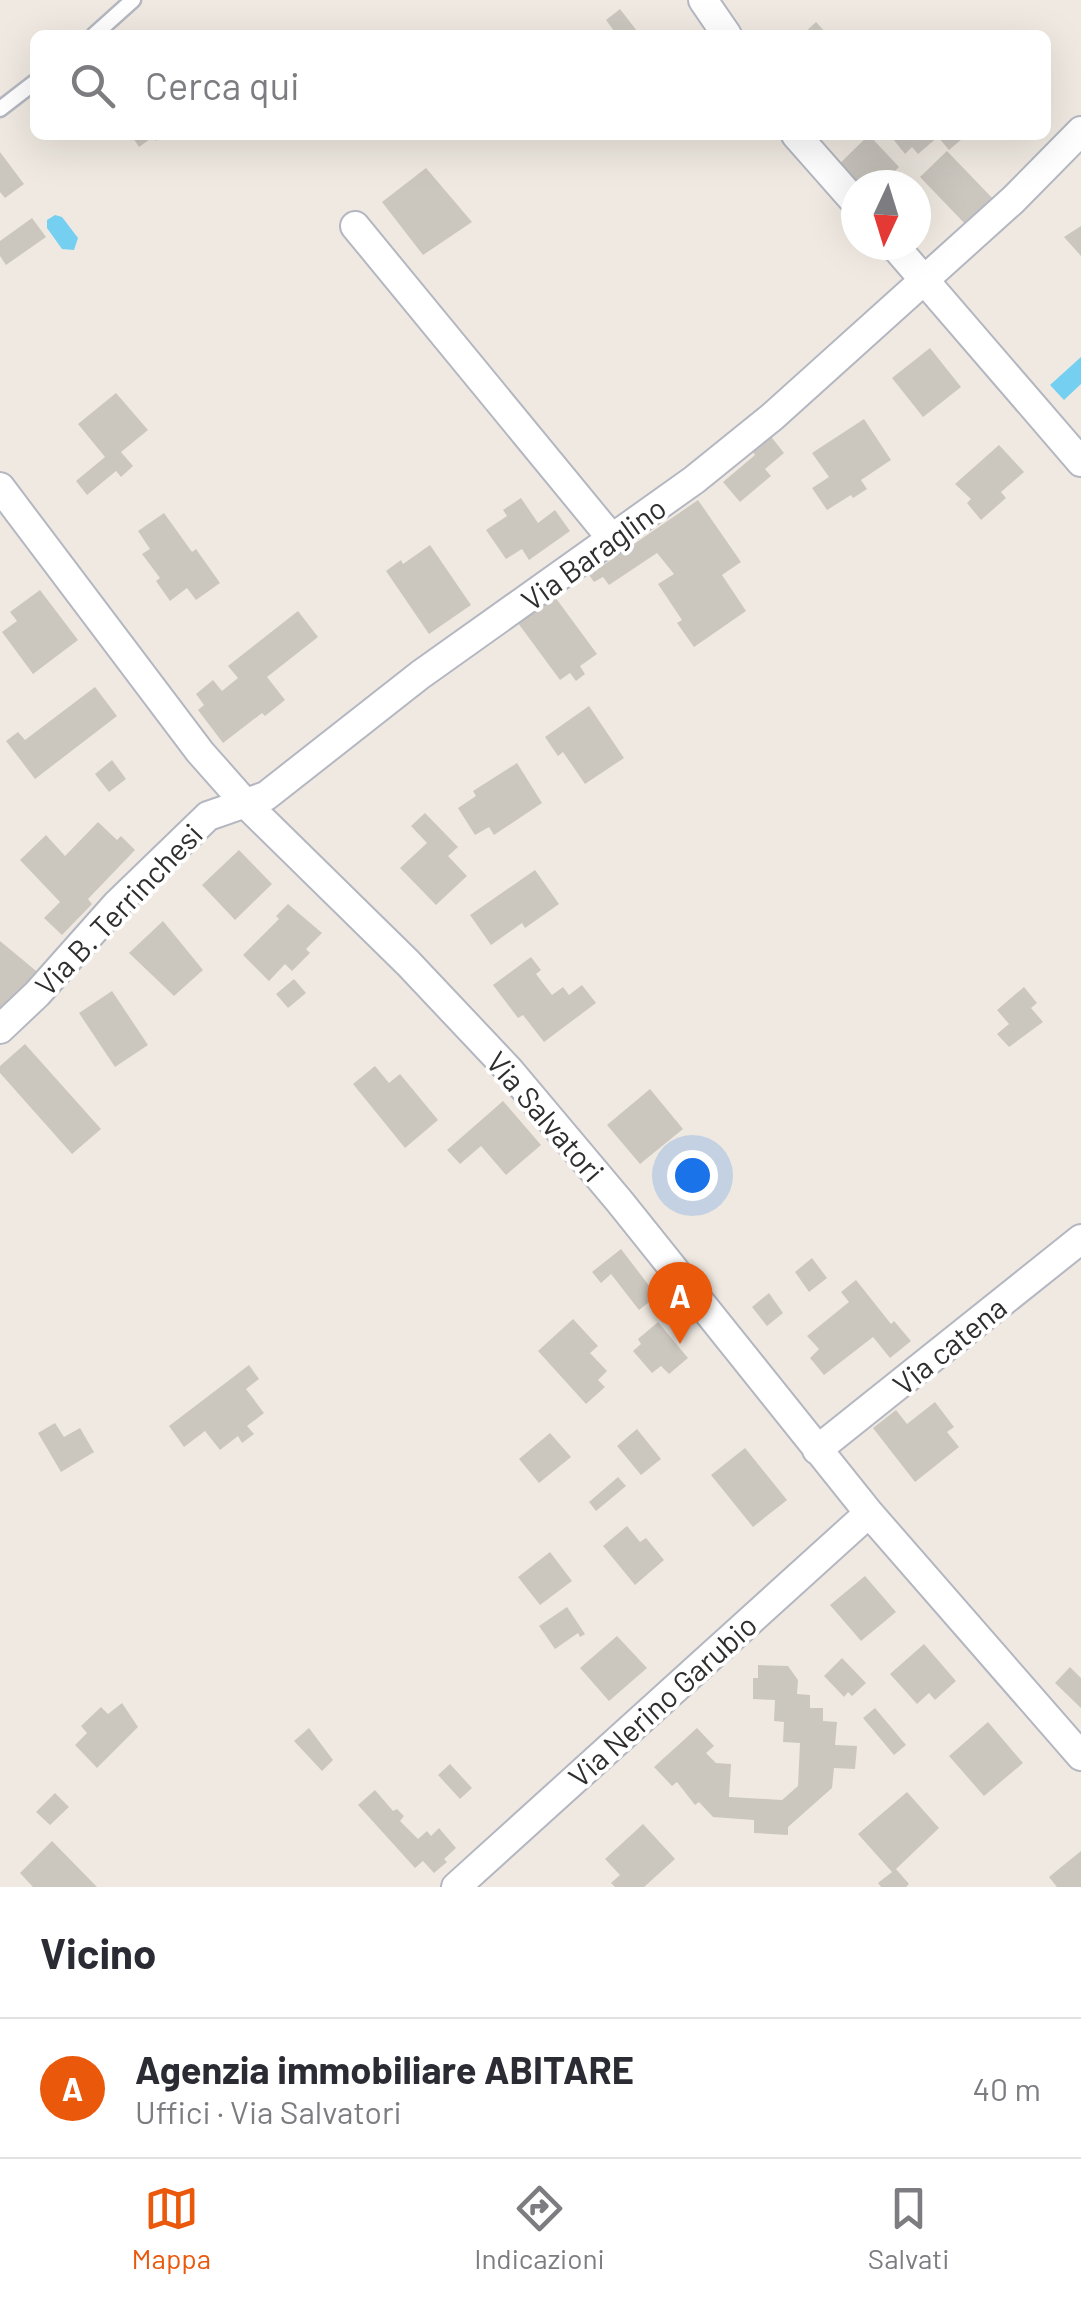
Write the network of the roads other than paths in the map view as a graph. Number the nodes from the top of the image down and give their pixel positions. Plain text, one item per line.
1 (133, 0) edge
2 (703, 0) edge
3 (100, 30) edge
4 (724, 30) edge
5 (30, 86) edge
6 (0, 109) edge
7 (1081, 131) edge
8 (800, 140) edge
9 (841, 186) edge
10 (355, 226) dead end
11 (908, 260) edge
12 (924, 278) junction
13 (1081, 462) edge
14 (0, 487) edge
15 (613, 540) junction
16 (246, 804) junction
17 (0, 1029) edge
18 (1081, 1239) edge
19 (817, 1450) junction
20 (869, 1513) junction
21 (1081, 1756) edge
22 (456, 1887) edge

1 - 3 lane
2 - 4 street
5 - 6 lane
7 - 12 street, Via Baraglino
8 - 9 street
10 - 15 street
11 - 12 street
12 - 13 street
12 - 15 street, Via Baraglino
14 - 16 street, Via Salvatori
15 - 16 street, Via Baraglino
16 - 17 street, Via B. Terrinchesi
16 - 19 street, Via Salvatori
18 - 19 street, Via catena
19 - 20 street, Via Salvatori
20 - 21 street, Via Salvatori
20 - 22 street, Via Nerino Garubio

